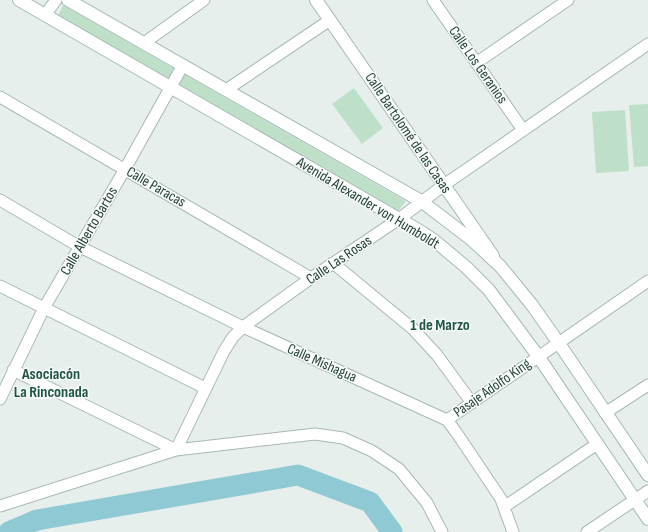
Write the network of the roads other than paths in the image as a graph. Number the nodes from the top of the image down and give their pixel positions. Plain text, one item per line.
1 (19, 0) edge
2 (56, 0) edge
3 (68, 0) edge
4 (204, 0) edge
5 (316, 0) edge
6 (433, 0) edge
7 (568, 0) edge
8 (45, 15) junction
9 (330, 20) junction
10 (144, 43) junction
11 (648, 44) edge
12 (476, 63) junction
13 (183, 65) junction
14 (170, 87) junction
15 (226, 90) junction
16 (0, 97) edge
17 (523, 130) junction
18 (125, 170) junction
19 (444, 185) junction
20 (0, 200) edge
21 (421, 201) junction
22 (399, 219) junction
23 (80, 247) junction
24 (333, 263) junction
25 (500, 266) junction
26 (311, 278) junction
27 (648, 281) edge
28 (0, 286) edge
29 (44, 308) junction
30 (243, 327) junction
31 (558, 342) junction
32 (538, 356) junction
33 (13, 370) junction
34 (3, 384) edge
35 (648, 385) edge
36 (205, 388) junction
37 (0, 399) edge
38 (472, 403) junction
39 (605, 413) junction
40 (447, 420) junction
41 (597, 444) junction
42 (176, 450) junction
43 (648, 476) edge
44 (648, 491) edge
45 (635, 500) junction
46 (2, 504) edge
47 (504, 507) junction
48 (648, 519) edge
49 (442, 532) edge
50 (513, 532) edge
51 (587, 532) edge

1 - 8 main road, Avenida Alexander von Humboldt
2 - 8 street
3 - 10 main road, Avenida Alexander von Humboldt
4 - 10 street
5 - 9 main road, Calle Bartolomé de las Casas
6 - 12 street, Calle Los Geranios
7 - 12 street
8 - 14 main road, Avenida Alexander von Humboldt
9 - 15 street
9 - 19 main road, Calle Bartolomé de las Casas
10 - 13 main road, Avenida Alexander von Humboldt
11 - 17 street, Calle Las Rosas
12 - 17 street, Calle Los Geranios
13 - 14 street, Calle Alberto Bartos
13 - 15 main road, Avenida Alexander von Humboldt
14 - 18 street, Calle Alberto Bartos
14 - 22 main road, Avenida Alexander von Humboldt
15 - 21 main road, Avenida Alexander von Humboldt
16 - 18 street, Calle Paracas
17 - 19 street, Calle Las Rosas
18 - 23 street, Calle Alberto Bartos
18 - 26 street, Calle Paracas
19 - 21 street, Calle Las Rosas
19 - 25 main road, Calle Bartolomé de las Casas
20 - 23 street, Calle Mishagua
21 - 22 street, Calle Las Rosas
21 - 25 main road, Avenida Alexander von Humboldt
22 - 24 street, Calle Las Rosas
22 - 32 main road, Avenida Alexander von Humboldt
23 - 29 street, Calle Alberto Bartos
23 - 30 street, Calle Mishagua
24 - 26 street, Calle Las Rosas
24 - 38 street
25 - 31 main road, Avenida Alexander von Humboldt
26 - 30 street, Calle Las Rosas
27 - 31 street, Pasaje Adolfo King
28 - 29 street
29 - 33 street, Calle Alberto Bartos
29 - 36 street
30 - 36 street, Calle Las Rosas
30 - 40 street, Calle Mishagua
31 - 32 street, Pasaje Adolfo King
31 - 39 main road, Avenida Alexander von Humboldt
32 - 38 street, Pasaje Adolfo King
32 - 41 main road, Avenida Alexander von Humboldt
33 - 34 street, Calle Alberto Bartos
33 - 42 street
34 - 37 street, Calle Alberto Bartos
35 - 39 street
36 - 42 street, Calle Las Rosas
38 - 40 street, Pasaje Adolfo King
39 - 43 main road, Avenida Alexander von Humboldt
40 - 47 street, Calle Mishagua
41 - 45 main road, Avenida Alexander von Humboldt
41 - 47 street
42 - 46 street
42 - 49 street
44 - 45 street
45 - 48 main road, Avenida Alexander von Humboldt
45 - 51 street
47 - 50 street, Calle Mishagua

